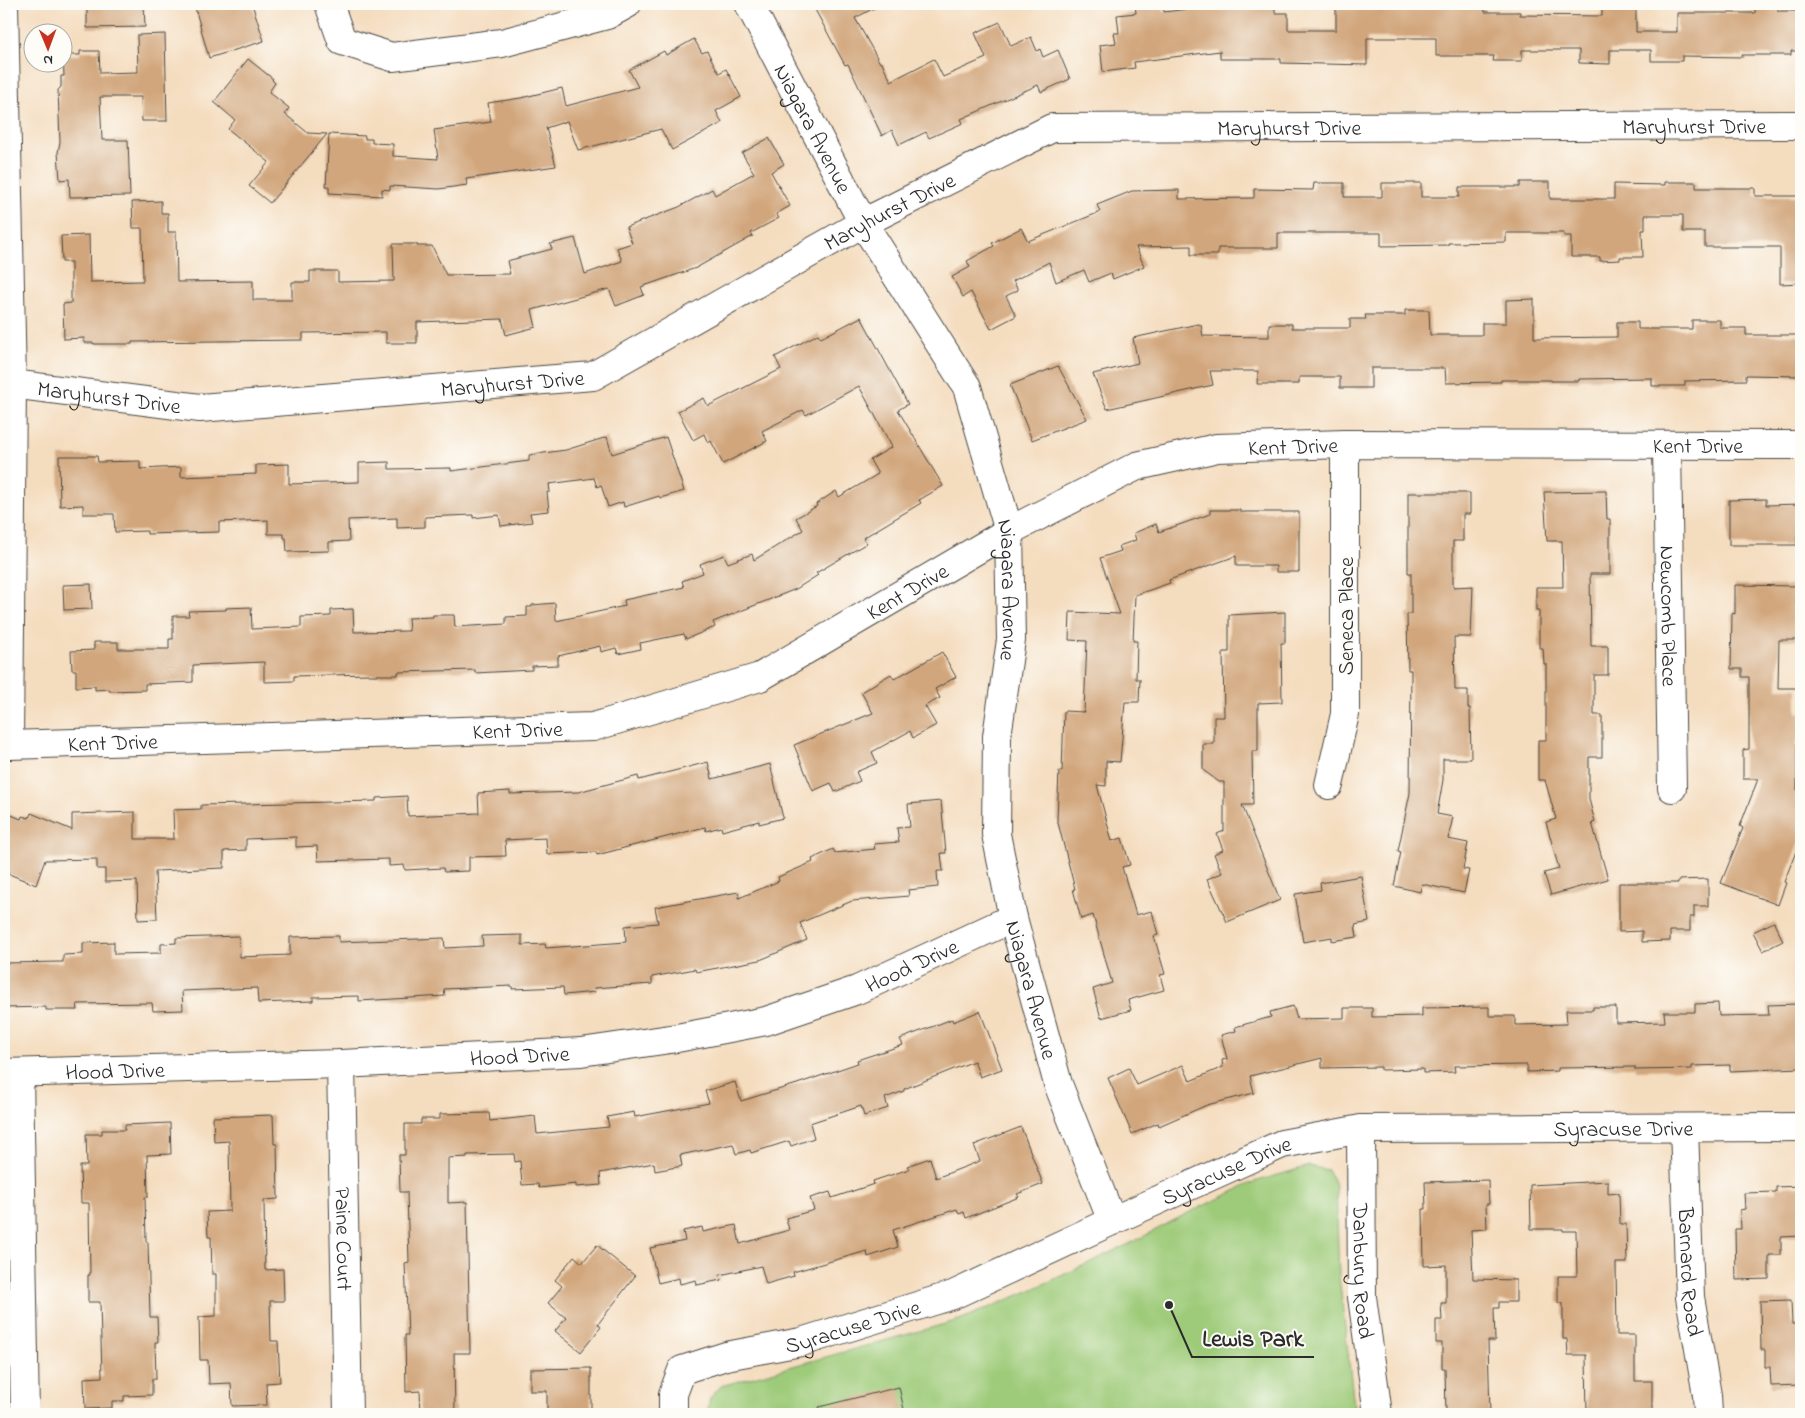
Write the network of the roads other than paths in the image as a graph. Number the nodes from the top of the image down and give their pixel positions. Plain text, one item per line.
1 (4, 4) edge
2 (329, 4) edge
3 (627, 4) edge
4 (750, 4) edge
5 (1801, 125) edge
6 (863, 223) junction
7 (8, 383) edge
8 (1345, 444) junction
9 (1667, 445) junction
10 (1801, 445) edge
11 (1009, 531) junction
12 (1329, 785) dead end
13 (1672, 788) dead end
14 (1013, 918) junction
15 (341, 1064) junction
16 (11, 1073) edge
17 (1801, 1127) edge
18 (1684, 1128) junction
19 (1361, 1129) junction
20 (1112, 1220) junction
21 (25, 1414) edge
22 (348, 1414) edge
23 (673, 1414) edge
24 (1378, 1414) edge
25 (1708, 1414) edge

1 - 7 street
2 - 3 street
4 - 6 street, Niagara Avenue
5 - 6 street, Maryhurst Drive
6 - 7 street, Maryhurst Drive
6 - 11 street, Niagara Avenue
7 - 11 street, Kent Drive
8 - 9 street, Kent Drive
8 - 11 street, Kent Drive
8 - 12 street, Seneca Place
9 - 10 street, Kent Drive
9 - 13 street, Newcomb Place
11 - 14 street, Niagara Avenue
14 - 15 street, Hood Drive
14 - 20 street, Niagara Avenue
15 - 16 street, Hood Drive
15 - 22 street, Paine Court
16 - 21 street
17 - 18 street, Syracuse Drive
18 - 19 street, Syracuse Drive
18 - 25 street, Barnard Road
19 - 20 street, Syracuse Drive
19 - 24 street, Danbury Road
20 - 23 street, Syracuse Drive

